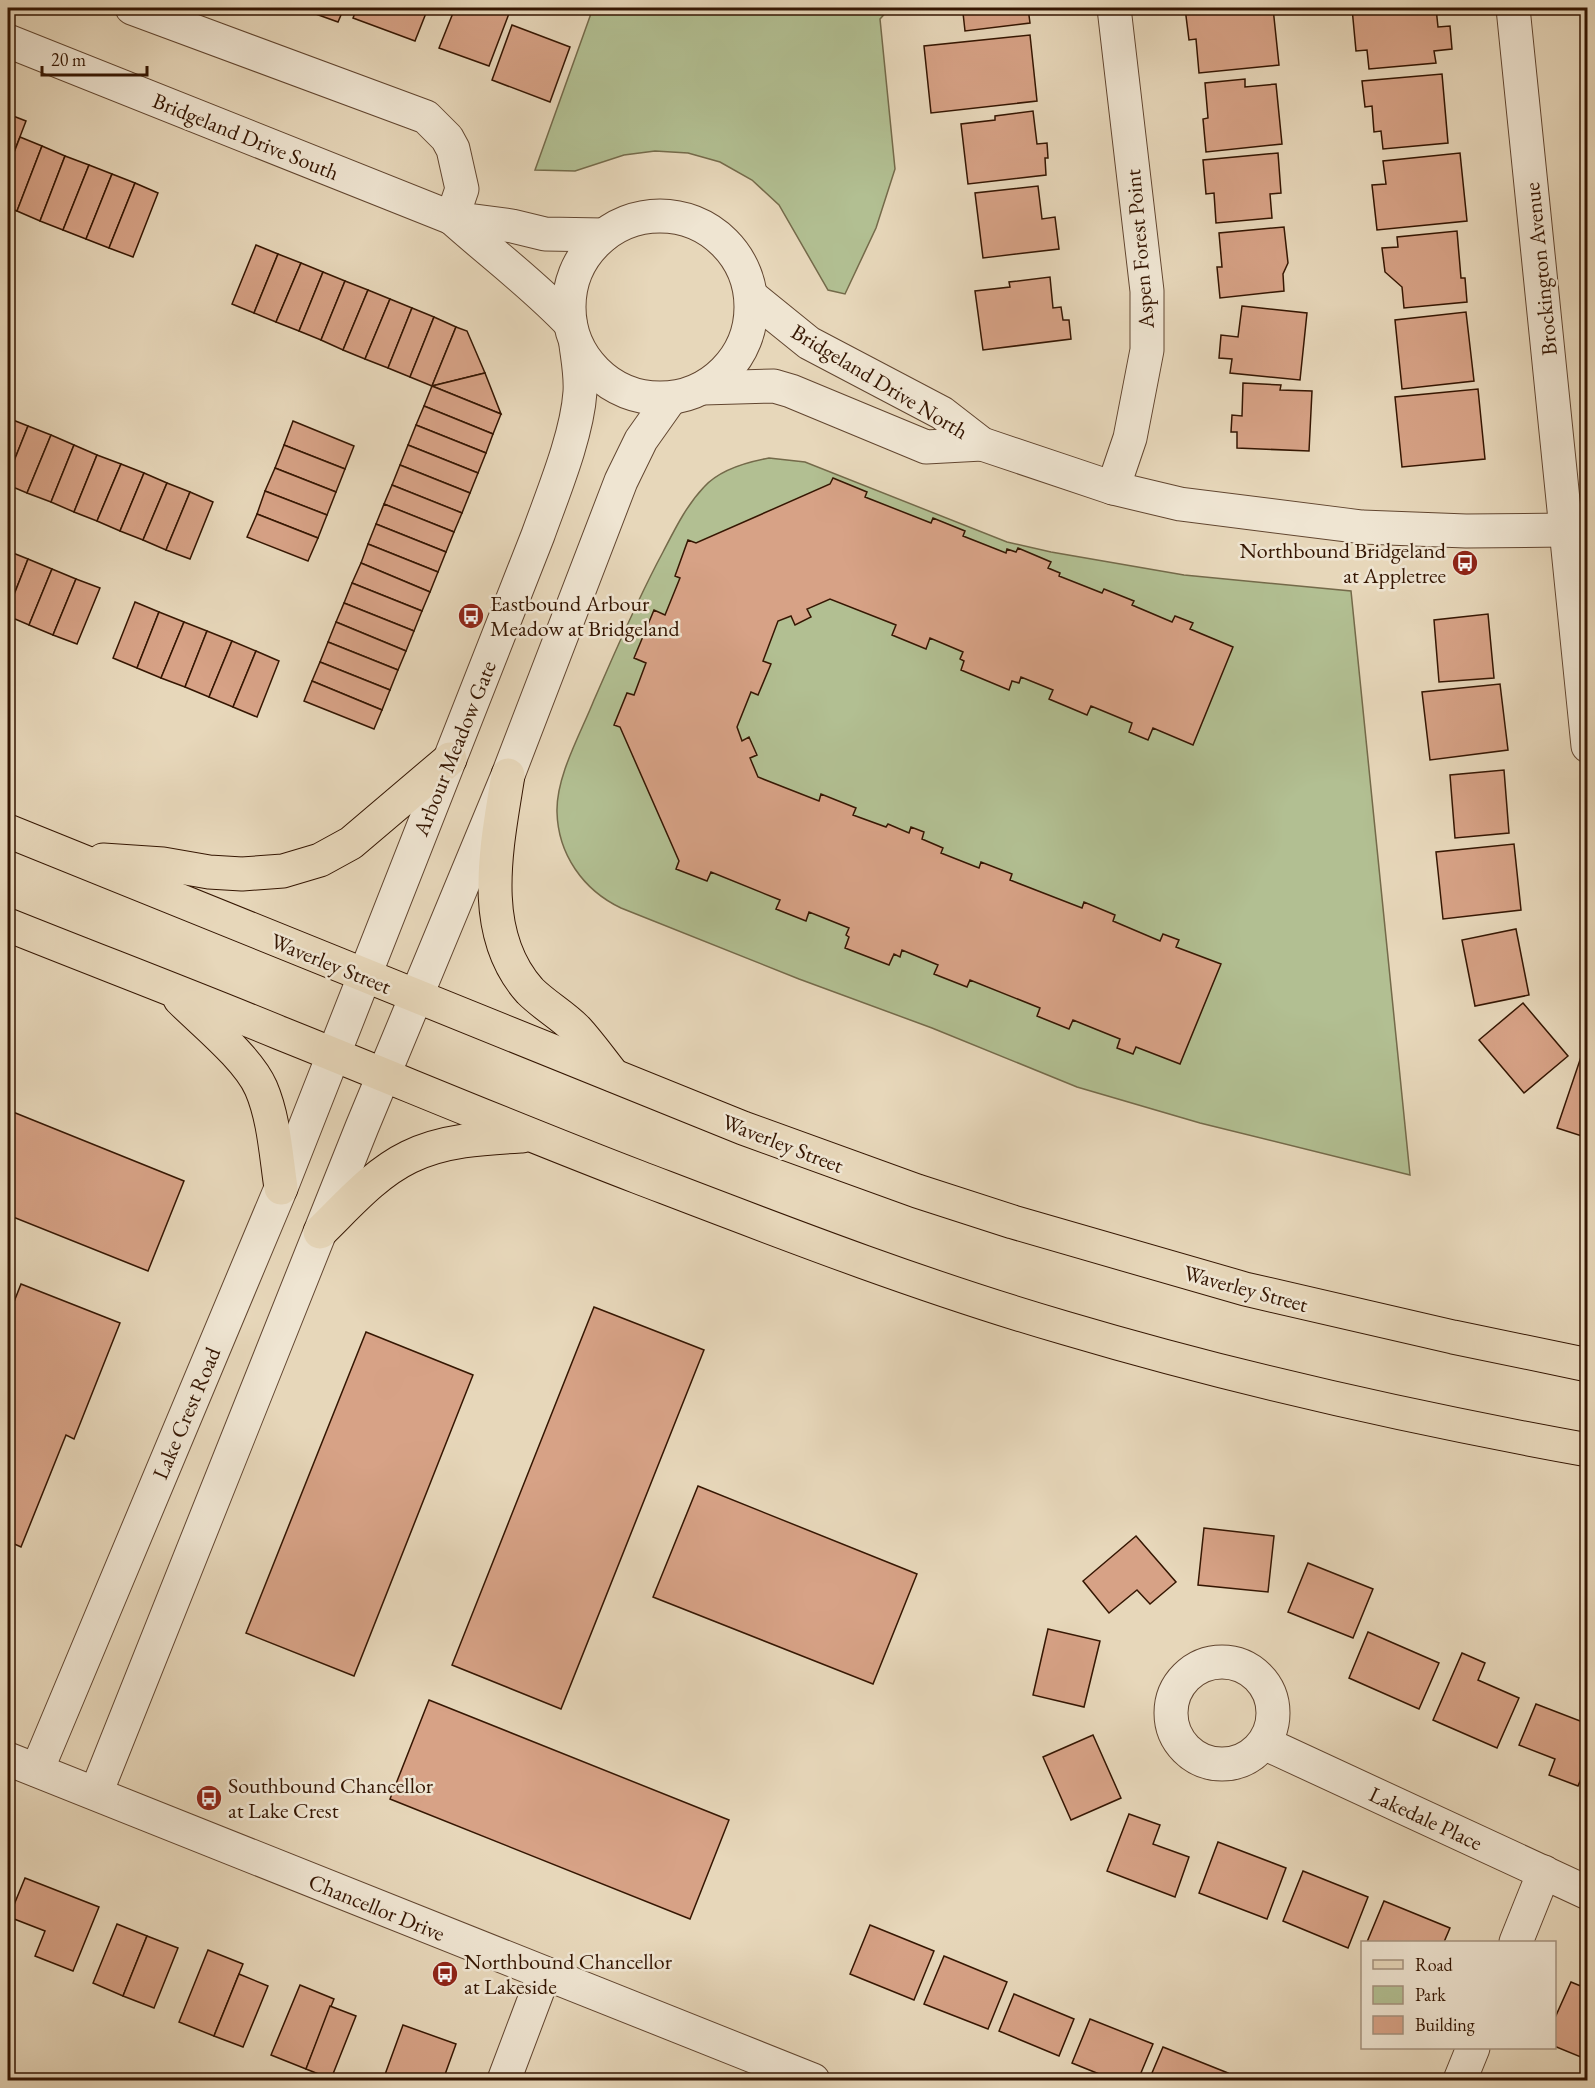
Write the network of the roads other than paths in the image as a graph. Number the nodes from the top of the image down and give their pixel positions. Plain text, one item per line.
1 (132, 8) edge
2 (1114, 8) edge
3 (1514, 8) edge
4 (8, 41) edge
5 (452, 218) junction
6 (604, 235) junction
7 (751, 296) junction
8 (573, 334) junction
9 (703, 388) junction
10 (670, 399) junction
11 (982, 444) junction
12 (1113, 488) junction
13 (1577, 529) edge
14 (1587, 746) edge
15 (450, 759) junction
16 (508, 776) junction
17 (8, 831) edge
18 (75, 859) junction
19 (8, 925) edge
20 (364, 976) junction
21 (170, 989) junction
22 (416, 997) junction
23 (333, 1055) junction
24 (384, 1075) junction
25 (615, 1077) junction
26 (530, 1135) junction
27 (281, 1188) junction
28 (320, 1232) junction
29 (1587, 1365) edge
30 (1587, 1450) edge
31 (1264, 1743) dead end
32 (22, 1765) edge
33 (96, 1793) junction
34 (1544, 1872) junction
35 (1587, 1893) edge
36 (1516, 1941) edge
37 (544, 1974) junction
38 (1473, 2049) edge
39 (504, 2080) edge
40 (813, 2080) edge
41 (1460, 2080) edge

1 - 5 street
2 - 12 street, Aspen Forest Point
3 - 13 street, Brockington Avenue
4 - 5 street, Bridgeland Drive South
5 - 6 street, Bridgeland Drive South
5 - 8 street, Bridgeland Drive South
6 - 7 street
6 - 8 street
7 - 9 street
7 - 11 street, Bridgeland Drive North
8 - 10 street
8 - 15 street, Arbour Meadow Gate
9 - 10 street
9 - 11 street, Bridgeland Drive North
10 - 16 street
11 - 12 street, Bridgeland Drive North
12 - 13 street, Bridgeland Drive North
13 - 14 street, Brockington Avenue
15 - 18 main road
15 - 20 street, Arbour Meadow Gate
16 - 22 street
16 - 25 main road
17 - 18 main road, Waverley Street
18 - 20 main road, Waverley Street
19 - 21 main road
20 - 22 main road, Waverley Street
20 - 23 street, Arbour Meadow Gate
21 - 23 main road
21 - 27 main road
22 - 24 street
22 - 25 main road, Waverley Street
23 - 24 main road
23 - 27 street, Lake Crest Road
24 - 26 main road
24 - 28 street
25 - 29 main road, Waverley Street
26 - 28 main road
26 - 30 main road
27 - 32 street, Lake Crest Road
28 - 33 street
31 - 34 street, Lakedale Place
32 - 33 street, Chancellor Drive
33 - 37 street, Chancellor Drive
34 - 35 street, Lakedale Place
34 - 36 street
37 - 39 street
37 - 40 street, Chancellor Drive
38 - 41 street

